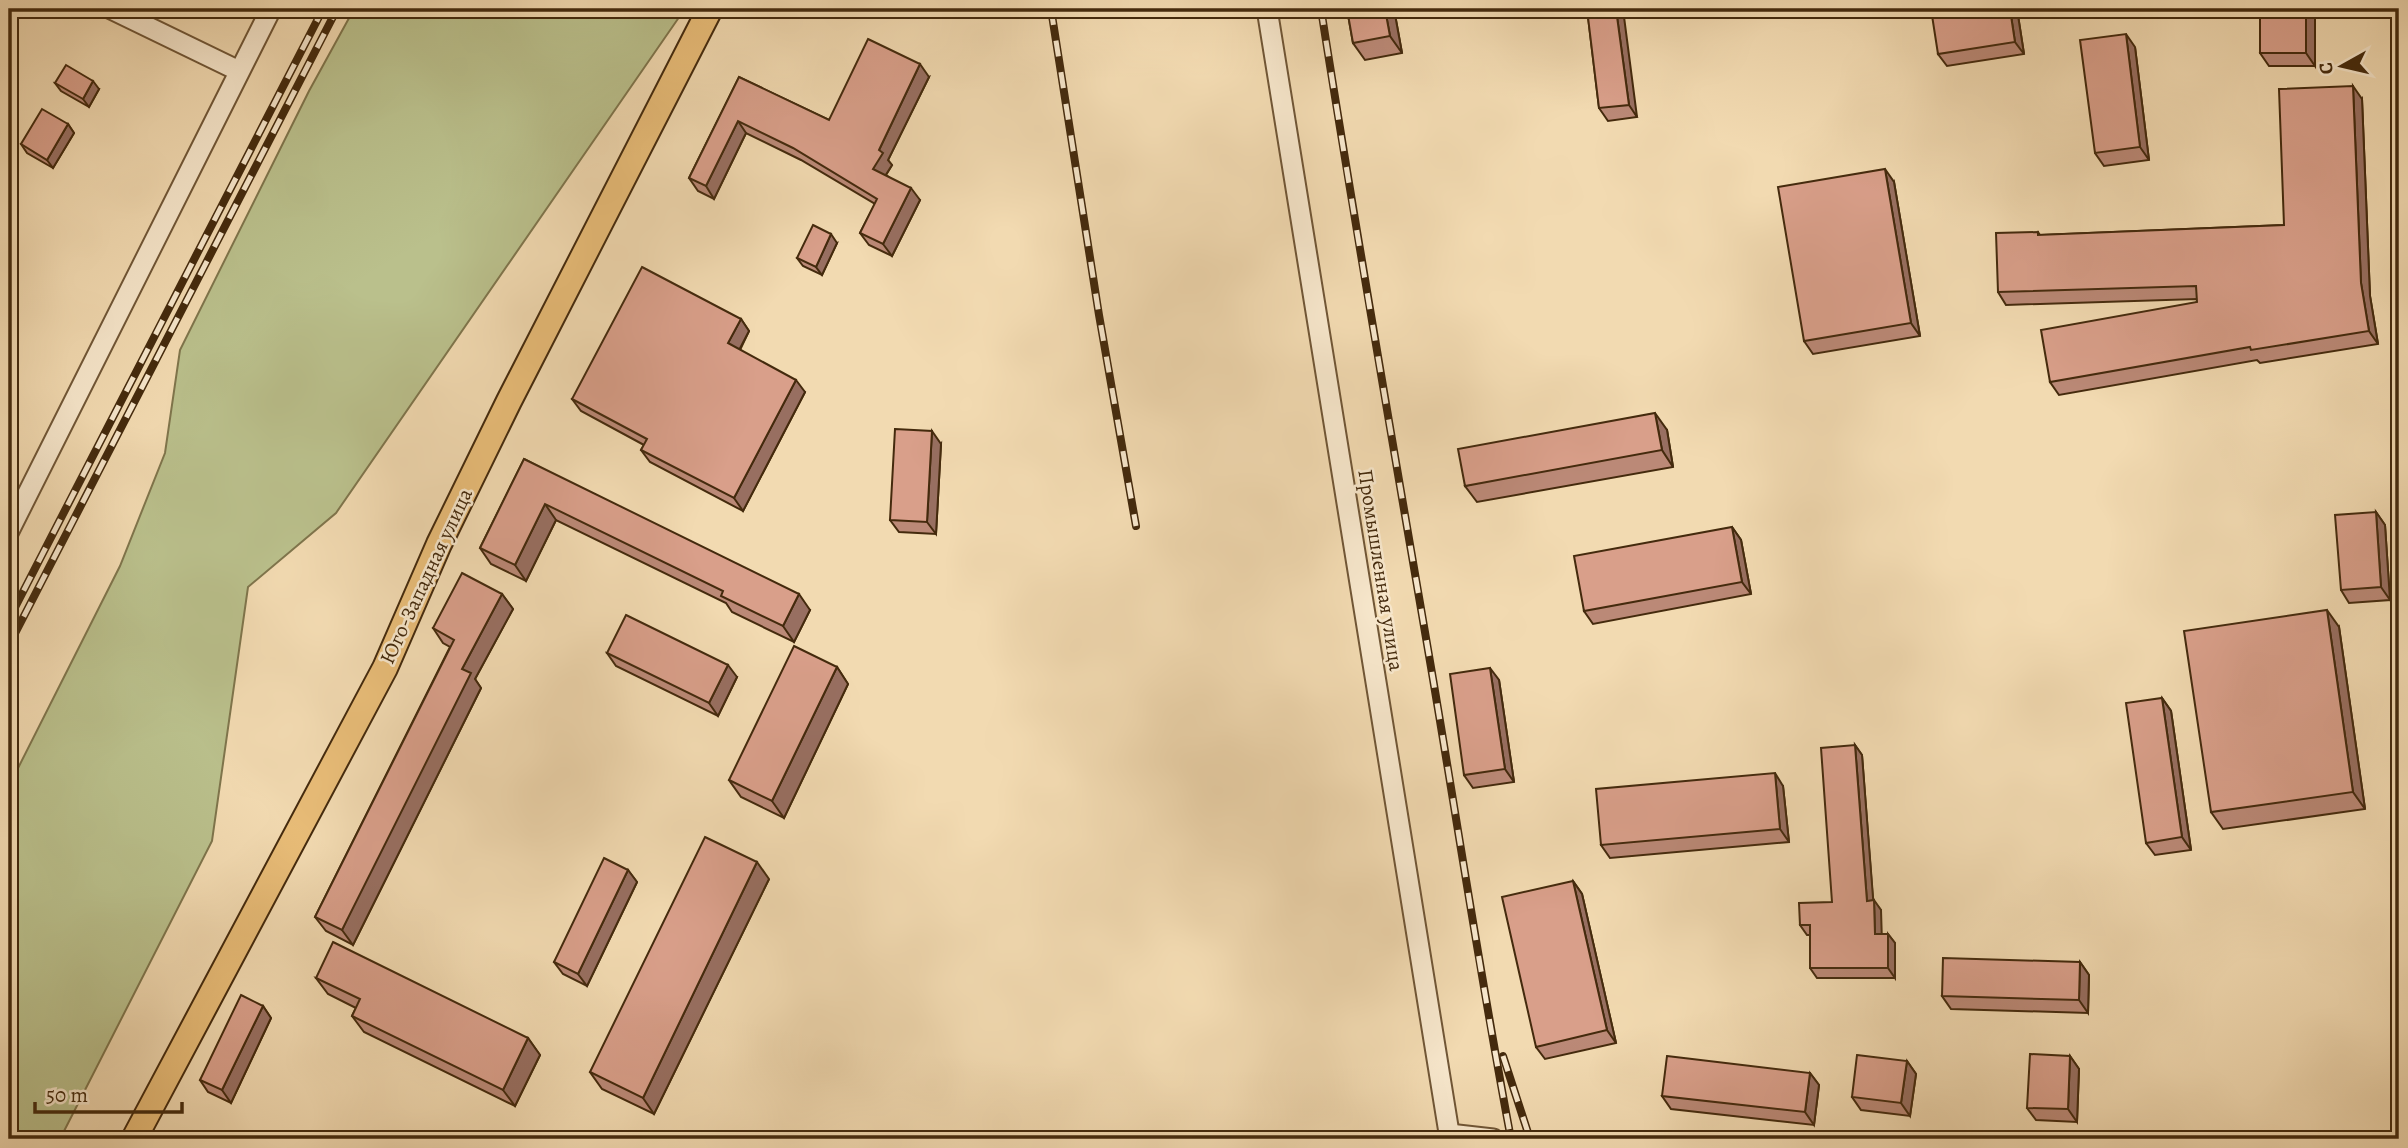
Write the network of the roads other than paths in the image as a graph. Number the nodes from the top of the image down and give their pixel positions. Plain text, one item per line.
1 (111, 9) edge
2 (271, 9) edge
3 (710, 9) edge
4 (1267, 9) edge
5 (239, 71) junction
6 (9, 531) edge
7 (1450, 1137) edge
8 (135, 1139) edge
9 (1493, 1139) edge

1 - 5 street
2 - 5 street
3 - 8 main road, Юго-Западная улица
4 - 7 street, Промышленная улица
5 - 6 street
7 - 9 street

